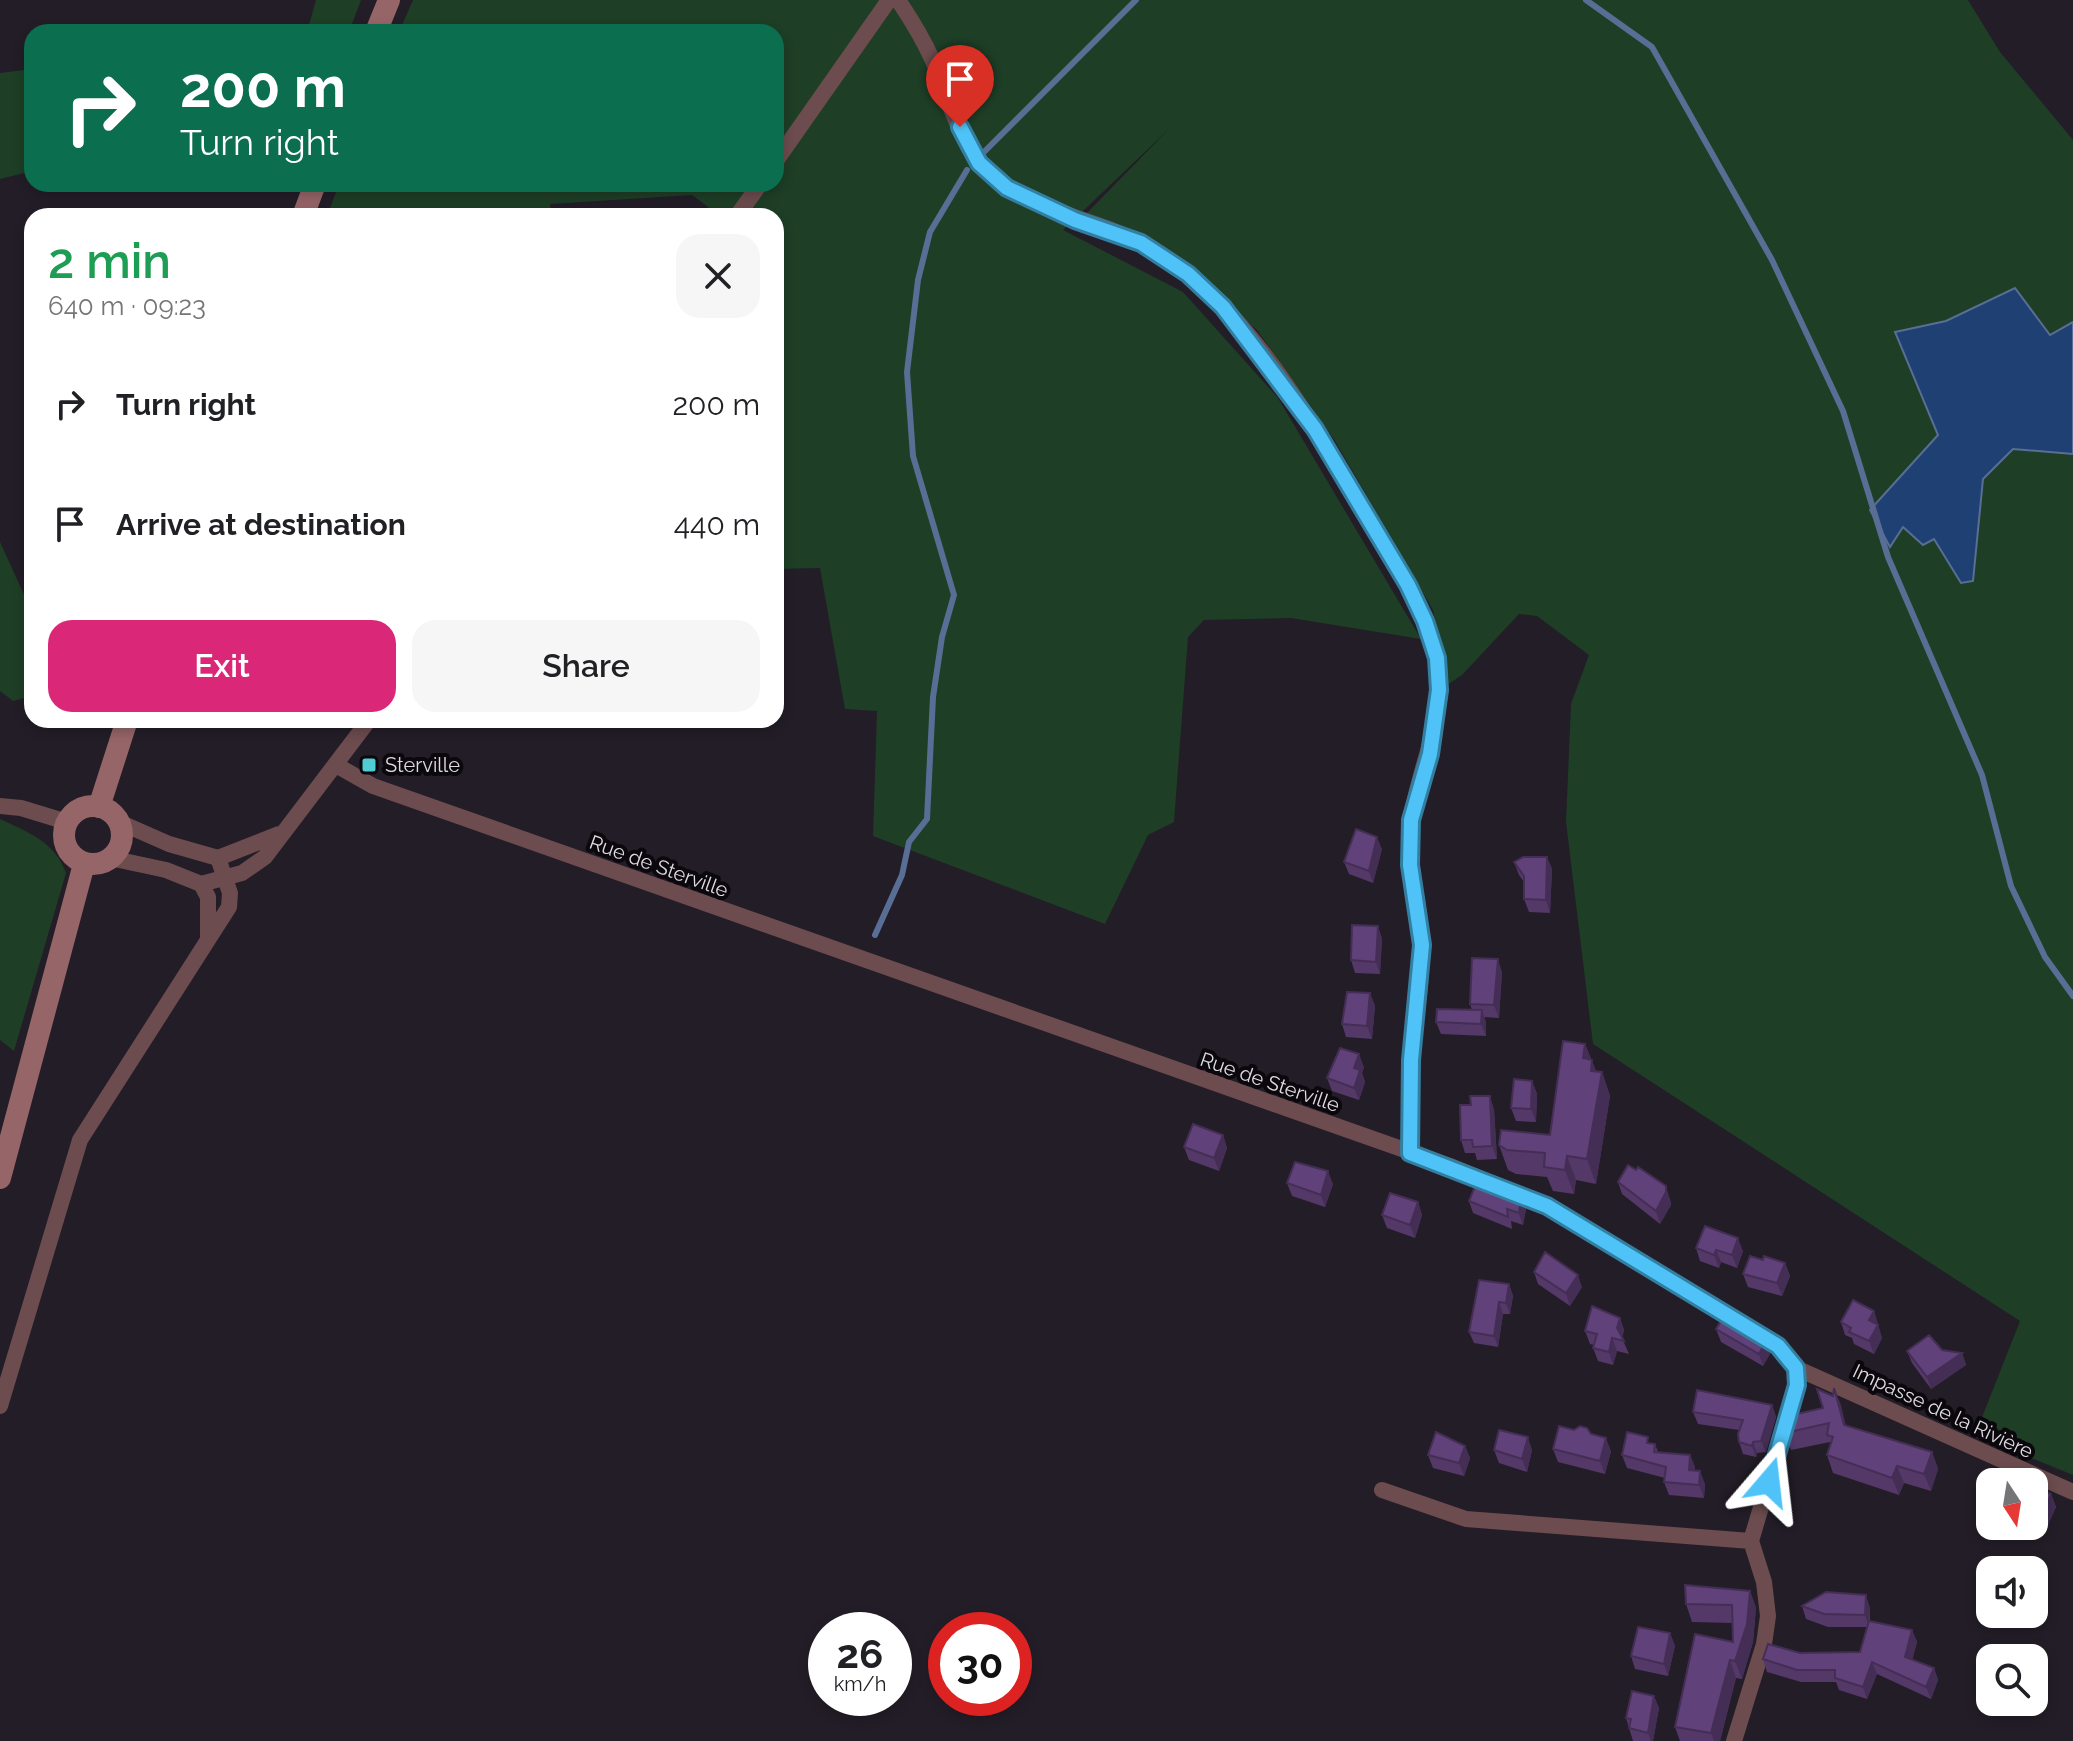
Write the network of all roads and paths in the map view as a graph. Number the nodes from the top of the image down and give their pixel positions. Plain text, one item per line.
1 (389, 0) edge
2 (889, 0) edge
3 (898, 0) edge
4 (379, 24) edge
5 (784, 150) edge
6 (124, 728) edge
7 (363, 728) edge
8 (336, 765) junction
9 (0, 806) edge
10 (99, 807) junction
11 (67, 822) junction
12 (119, 822) junction
13 (279, 834) junction
14 (110, 858) junction
15 (218, 858) junction
16 (84, 864) junction
17 (226, 879) junction
18 (201, 884) junction
19 (208, 939) junction
20 (1410, 1153) junction
21 (0, 1178) edge
22 (1796, 1368) junction
23 (0, 1406) edge
24 (1382, 1490) dead end
25 (2073, 1492) edge
26 (1751, 1541) junction
27 (1734, 1741) edge

1 - 4 main road
2 - 5 street
3 - 20 street
6 - 10 main road
7 - 8 street
8 - 13 street
8 - 20 street, Rue de Sterville
9 - 11 street
10 - 11 main road
10 - 12 main road
11 - 16 main road
12 - 14 main road
12 - 15 street
13 - 15 street
13 - 17 street
14 - 16 main road
14 - 18 street
15 - 17 street
16 - 21 main road
17 - 18 street
17 - 19 street
18 - 19 street
19 - 23 street
20 - 22 street, Rue de Sterville
22 - 25 street, Impasse de la Rivière
22 - 26 street
24 - 26 street
26 - 27 street

